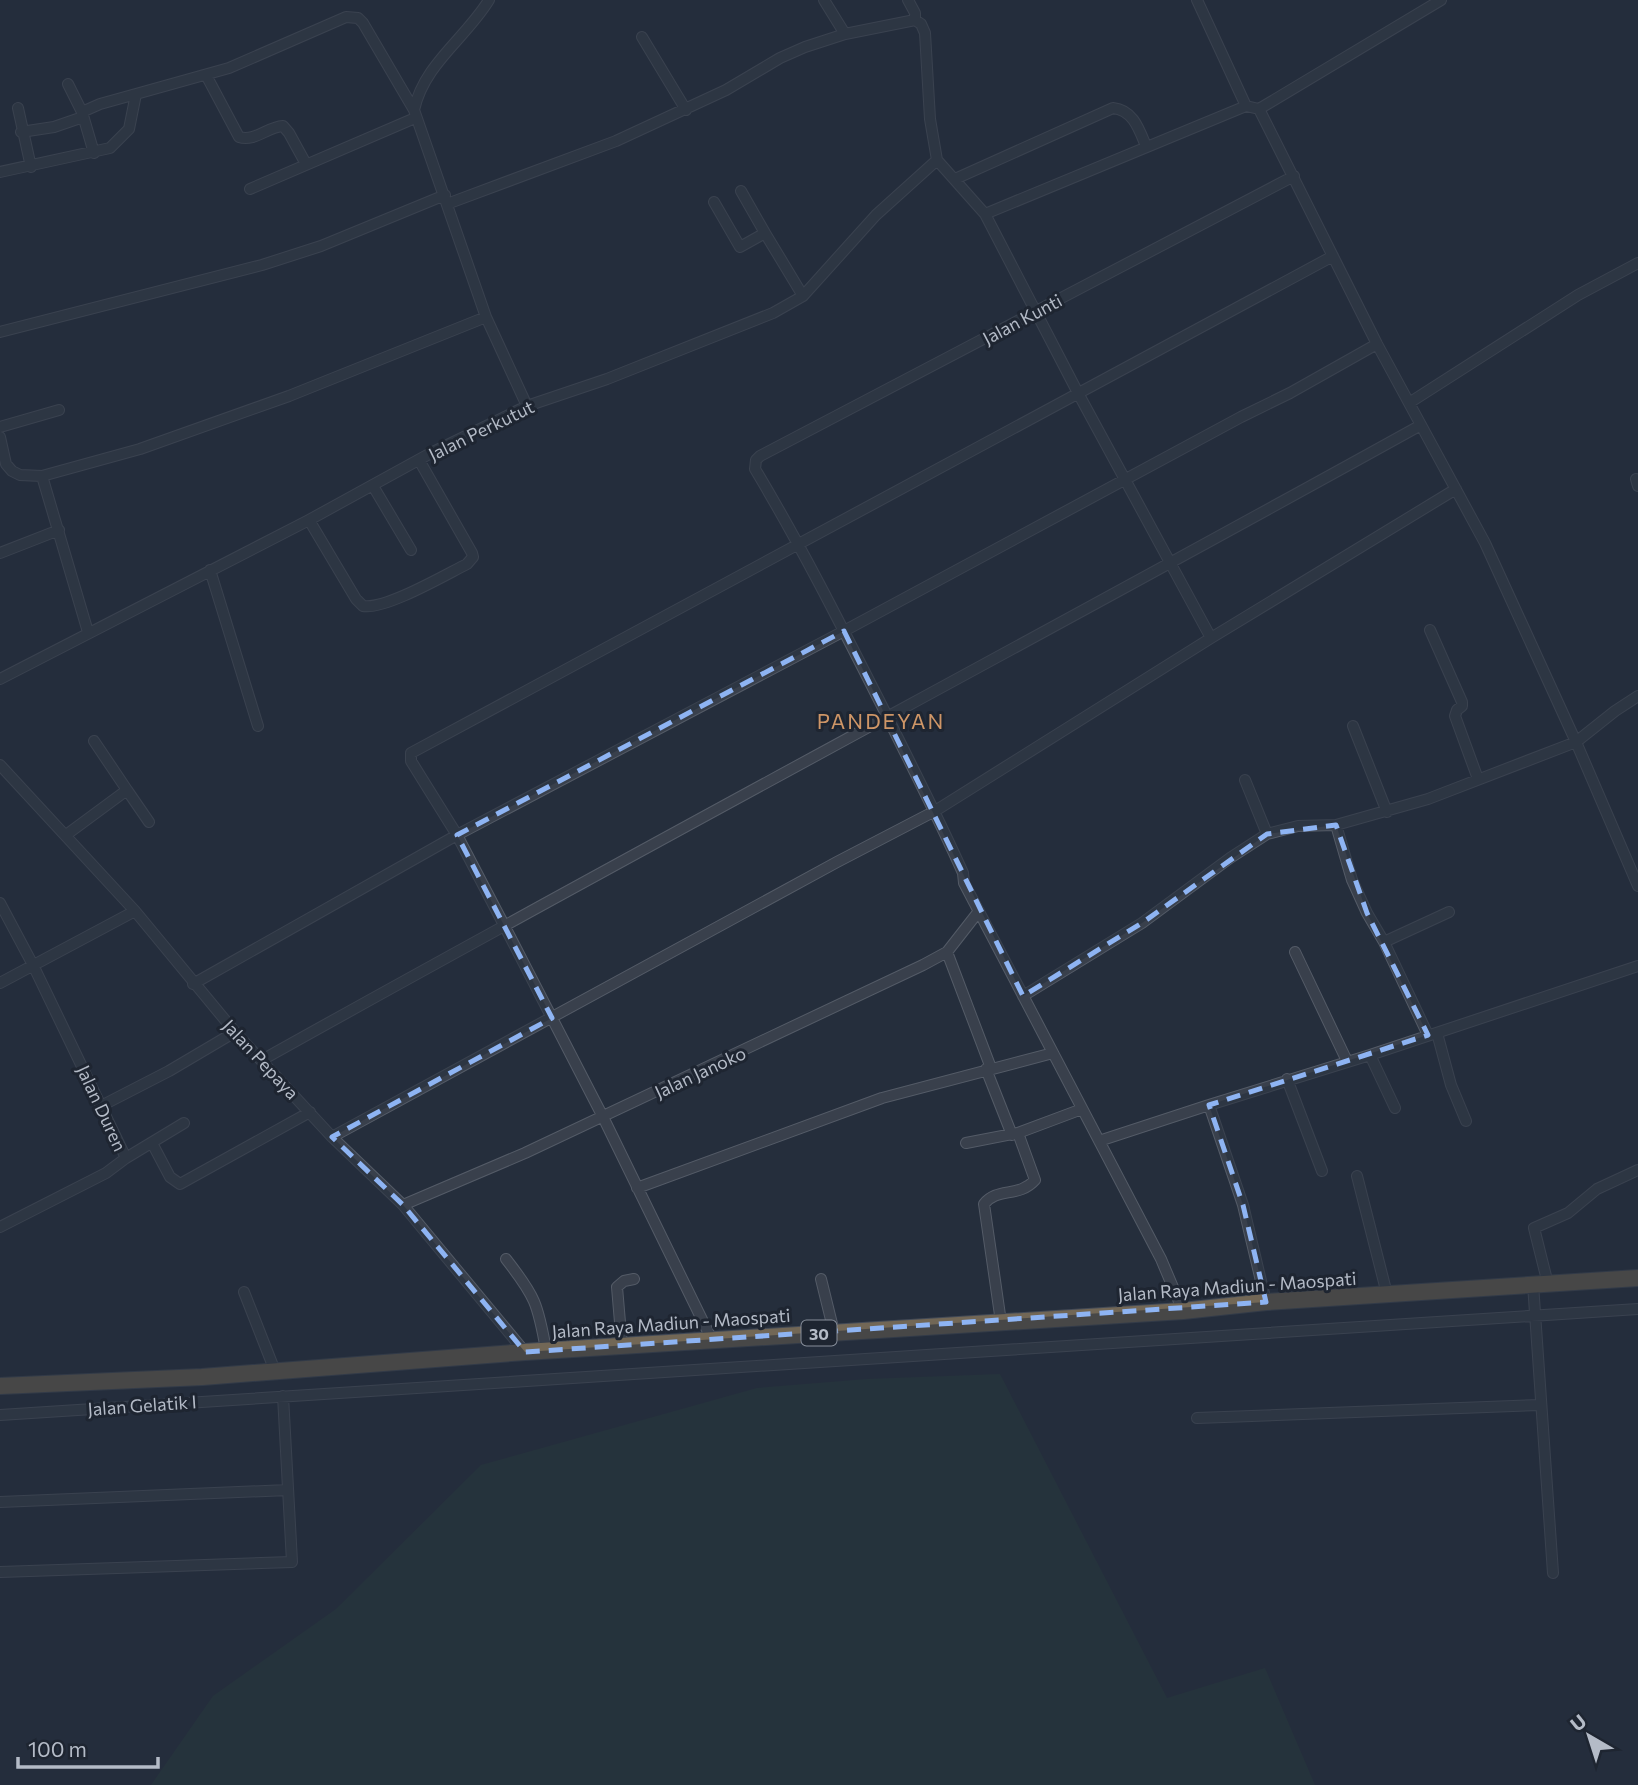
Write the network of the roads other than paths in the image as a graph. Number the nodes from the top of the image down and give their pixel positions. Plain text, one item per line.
1 (489, 0) edge
2 (824, 0) edge
3 (908, 0) edge
4 (1197, 0) edge
5 (1441, 0) edge
6 (915, 20) junction
7 (845, 34) junction
8 (642, 37) dead end
9 (206, 75) junction
10 (68, 84) dead end
11 (136, 94) junction
12 (1246, 106) junction
13 (18, 108) dead end
14 (1259, 109) junction
15 (686, 110) junction
16 (82, 114) junction
17 (414, 114) junction
18 (21, 132) junction
19 (1146, 146) junction
20 (94, 153) junction
21 (937, 160) junction
22 (306, 164) junction
23 (31, 167) junction
24 (0, 172) edge
25 (1294, 176) junction
26 (955, 179) junction
27 (250, 189) dead end
28 (741, 191) dead end
29 (446, 199) junction
30 (714, 202) dead end
31 (985, 214) junction
32 (765, 233) junction
33 (1334, 256) junction
34 (1638, 263) edge
35 (803, 296) junction
36 (1036, 312) junction
37 (486, 317) junction
38 (0, 332) edge
39 (1377, 344) junction
40 (1078, 393) junction
41 (1409, 403) junction
42 (527, 406) junction
43 (59, 410) dead end
44 (1421, 425) junction
45 (0, 427) edge
46 (0, 437) edge
47 (419, 460) junction
48 (42, 476) junction
49 (1126, 479) junction
50 (373, 486) junction
51 (1456, 489) junction
52 (309, 520) junction
53 (59, 530) junction
54 (800, 545) junction
55 (411, 550) dead end
56 (0, 553) edge
57 (1171, 564) junction
58 (209, 570) junction
59 (1430, 630) dead end
60 (844, 631) junction
61 (88, 632) junction
62 (1211, 638) junction
63 (0, 679) edge
64 (1638, 696) edge
65 (887, 717) junction
66 (258, 726) dead end
67 (1353, 726) dead end
68 (94, 741) dead end
69 (1576, 742) junction
70 (0, 765) edge
71 (1478, 779) junction
72 (1245, 780) dead end
73 (127, 790) junction
74 (935, 811) junction
75 (1387, 812) junction
76 (149, 822) dead end
77 (1336, 825) junction
78 (1267, 834) junction
79 (66, 835) junction
80 (457, 835) junction
81 (1638, 886) edge
82 (0, 903) edge
83 (135, 911) junction
84 (979, 911) junction
85 (1449, 912) dead end
86 (504, 925) junction
87 (1384, 942) junction
88 (947, 952) junction
89 (1296, 952) dead end
90 (33, 965) junction
91 (1638, 967) edge
92 (0, 983) edge
93 (193, 984) junction
94 (1023, 996) junction
95 (552, 1018) junction
96 (235, 1032) junction
97 (1432, 1034) junction
98 (1053, 1053) junction
99 (1370, 1055) junction
100 (262, 1060) junction
101 (1347, 1061) junction
102 (988, 1068) junction
103 (1287, 1079) junction
104 (1209, 1105) junction
105 (101, 1106) junction
106 (1395, 1108) dead end
107 (1082, 1110) junction
108 (310, 1112) junction
109 (603, 1117) junction
110 (1466, 1121) dead end
111 (184, 1123) dead end
112 (1015, 1134) junction
113 (332, 1137) junction
114 (1099, 1141) junction
115 (152, 1143) junction
116 (966, 1143) dead end
117 (126, 1158) junction
118 (1638, 1170) edge
119 (1322, 1171) dead end
120 (1357, 1176) dead end
121 (638, 1188) junction
122 (402, 1205) junction
123 (0, 1227) edge
124 (506, 1259) dead end
125 (1638, 1278) edge
126 (634, 1279) dead end
127 (821, 1279) dead end
128 (1540, 1284) junction
129 (244, 1292) dead end
130 (1387, 1294) junction
131 (1266, 1302) junction
132 (1638, 1309) edge
133 (1183, 1311) junction
134 (1535, 1318) junction
135 (1001, 1322) junction
136 (834, 1332) junction
137 (712, 1340) junction
138 (622, 1346) junction
139 (546, 1350) junction
140 (525, 1352) junction
141 (275, 1371) junction
142 (0, 1386) edge
143 (283, 1396) junction
144 (1541, 1405) junction
145 (0, 1415) edge
146 (1197, 1418) dead end
147 (288, 1490) junction
148 (0, 1502) edge
149 (0, 1572) edge
150 (1553, 1573) dead end

1 - 17 street
2 - 7 street
3 - 6 street
4 - 12 street
5 - 14 street
6 - 7 street
6 - 21 street
7 - 15 street
8 - 15 street
9 - 11 street
9 - 17 street
9 - 22 street
10 - 16 street
11 - 16 street
11 - 20 street
12 - 14 street
12 - 19 street
13 - 18 street
14 - 25 street
15 - 29 street
16 - 18 street
16 - 20 street
17 - 22 street
17 - 29 street
18 - 23 street
19 - 26 street
19 - 31 street
20 - 23 street
21 - 26 street
21 - 35 street, Jalan Perkutut
22 - 27 street
23 - 24 street
25 - 33 street
25 - 36 street, Jalan Kunti
26 - 31 street
28 - 32 street
29 - 37 street
29 - 38 street
30 - 32 street
31 - 36 street
32 - 35 street
33 - 39 street
33 - 40 street
34 - 41 street
35 - 42 street, Jalan Perkutut
36 - 40 street
36 - 54 street, Jalan Kunti
37 - 42 street
37 - 48 street
39 - 41 street
39 - 49 street
40 - 49 street
40 - 54 street
41 - 44 street
42 - 47 street, Jalan Perkutut
43 - 45 street
44 - 51 street
44 - 57 street
46 - 48 street
47 - 50 street, Jalan Perkutut
47 - 52 street
48 - 53 street
49 - 57 street
49 - 60 street
50 - 52 street, Jalan Perkutut
50 - 55 street
51 - 62 street
51 - 69 street
52 - 58 street, Jalan Perkutut
53 - 56 street
53 - 61 street
54 - 60 street
54 - 80 street
57 - 62 street
57 - 65 street
58 - 61 street, Jalan Perkutut
58 - 66 street
59 - 71 street
60 - 65 street
60 - 80 street
61 - 63 street, Jalan Perkutut
62 - 74 street
64 - 69 street
65 - 74 street
65 - 86 street
67 - 75 street
68 - 73 street
69 - 71 street
69 - 81 street
70 - 79 street, Jalan Pepaya
71 - 75 street
72 - 78 street
73 - 76 street
73 - 79 street
74 - 84 street
74 - 95 street
75 - 77 street
77 - 78 street
77 - 87 street
78 - 94 street
79 - 83 street, Jalan Pepaya
80 - 86 street
80 - 93 street
82 - 90 street, Jalan Duren
83 - 90 street
83 - 93 street, Jalan Pepaya
84 - 88 street, Jalan Janoko
84 - 94 street
85 - 87 street
86 - 95 street
86 - 100 street
87 - 97 street
88 - 102 street
88 - 109 street, Jalan Janoko
89 - 101 street
90 - 92 street
90 - 105 street, Jalan Duren
91 - 97 street
93 - 96 street, Jalan Pepaya
94 - 98 street
95 - 109 street
95 - 113 street
96 - 100 street, Jalan Pepaya
96 - 105 street
97 - 99 street
97 - 110 street
98 - 102 street
98 - 107 street
99 - 101 street
99 - 106 street
100 - 108 street, Jalan Pepaya
101 - 103 street
102 - 112 street
102 - 121 street
103 - 104 street
103 - 119 street
104 - 114 street
104 - 131 street
105 - 117 street, Jalan Duren
107 - 112 street
107 - 114 street
108 - 113 street, Jalan Pepaya
108 - 115 street
109 - 121 street
109 - 122 street, Jalan Janoko
111 - 115 street
112 - 116 street
112 - 135 street
113 - 122 street, Jalan Pepaya
114 - 133 street
115 - 117 street
117 - 123 street, Jalan Duren
118 - 128 street
120 - 130 street
121 - 137 street
122 - 140 street, Jalan Pepaya
124 - 139 street
125 - 128 highway, Jalan Raya Madiun - Maospati / 30
126 - 138 street
127 - 136 street
128 - 130 highway, Jalan Raya Madiun - Maospati / 30
128 - 134 street
129 - 141 street
130 - 131 highway, Jalan Raya Madiun - Maospati / 30
131 - 133 highway, Jalan Raya Madiun - Maospati / 30
132 - 134 street, Jalan Gelatik I
133 - 135 highway, Jalan Raya Madiun - Maospati / 30
134 - 143 street, Jalan Gelatik I
134 - 144 street
135 - 136 highway, Jalan Raya Madiun - Maospati / 30
136 - 137 highway, Jalan Raya Madiun - Maospati / 30
137 - 138 highway, Jalan Raya Madiun - Maospati / 30
138 - 139 highway, Jalan Raya Madiun - Maospati / 30
139 - 140 highway, Jalan Raya Madiun - Maospati / 30
140 - 141 highway, Jalan Raya Madiun - Maospati / 30
141 - 142 highway, Jalan Raya Madiun - Maospati / 30
143 - 145 street, Jalan Gelatik I
143 - 147 street
144 - 146 street
144 - 150 street
147 - 148 street
147 - 149 street

